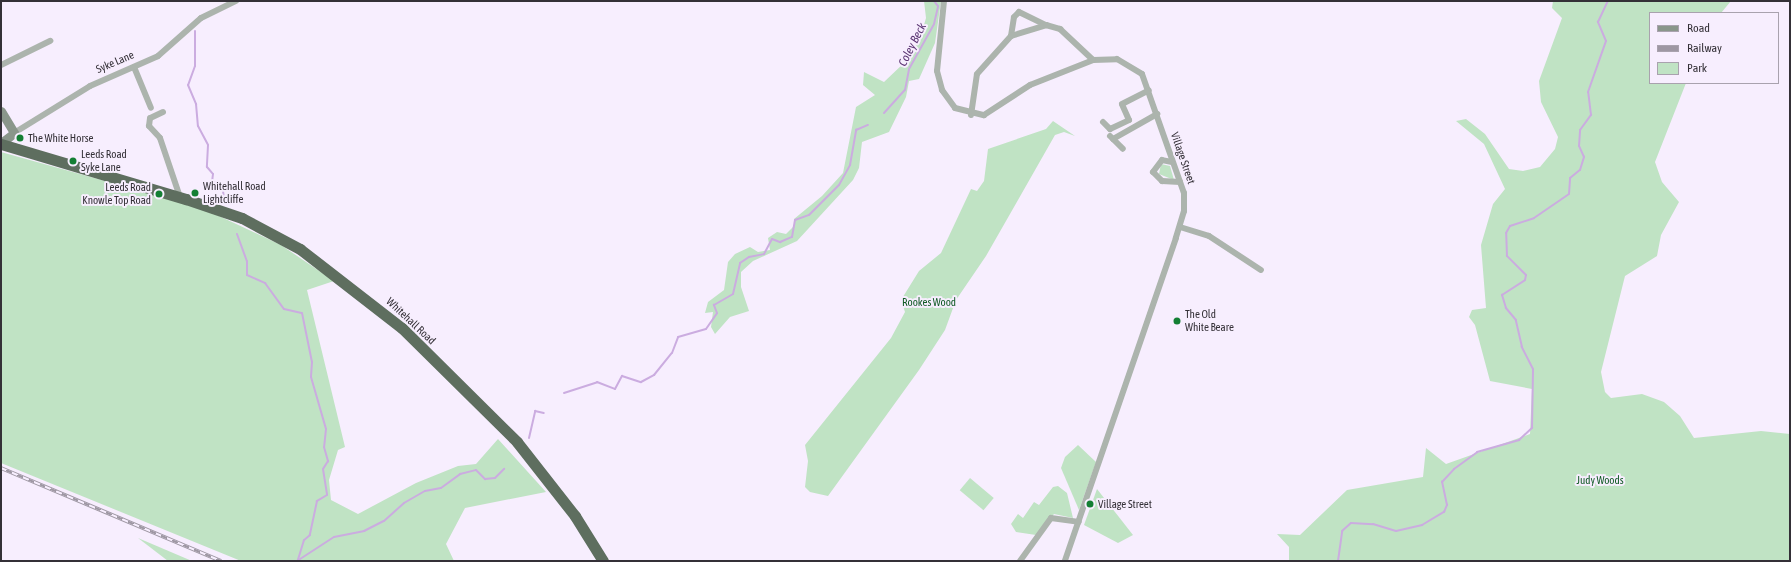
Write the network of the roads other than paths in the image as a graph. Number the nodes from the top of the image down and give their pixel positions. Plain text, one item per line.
1 (236, 1) edge
2 (944, 1) edge
3 (1046, 25) junction
4 (1011, 36) junction
5 (50, 40) dead end
6 (1093, 60) junction
7 (1, 65) edge
8 (134, 67) junction
9 (1149, 90) junction
10 (151, 108) dead end
11 (1, 111) edge
12 (163, 112) dead end
13 (1157, 114) junction
14 (971, 115) junction
15 (1103, 122) dead end
16 (14, 133) junction
17 (1, 144) edge
18 (1123, 149) dead end
19 (1172, 162) junction
20 (1180, 182) junction
21 (180, 197) junction
22 (1180, 226) junction
23 (1261, 270) dead end
24 (1079, 522) junction
25 (603, 561) edge
26 (1020, 561) edge
27 (1065, 561) edge

1 - 8 street, Syke Lane
2 - 14 street
3 - 4 street
3 - 4 street
3 - 6 street
4 - 14 street
5 - 7 street
6 - 9 street, Village Street
6 - 14 street, Village Street
8 - 10 street
8 - 16 street, Syke Lane
9 - 13 street, Village Street
9 - 15 street
11 - 16 street
12 - 21 street
13 - 18 street
13 - 19 street, Village Street
16 - 17 street, Syke Lane
17 - 21 highway, Whitehall Road
19 - 20 street, Village Street
19 - 20 street
20 - 22 street, Village Street
21 - 25 highway, Whitehall Road
22 - 23 street
22 - 24 street, Village Street
24 - 26 street
24 - 27 street, Village Street

